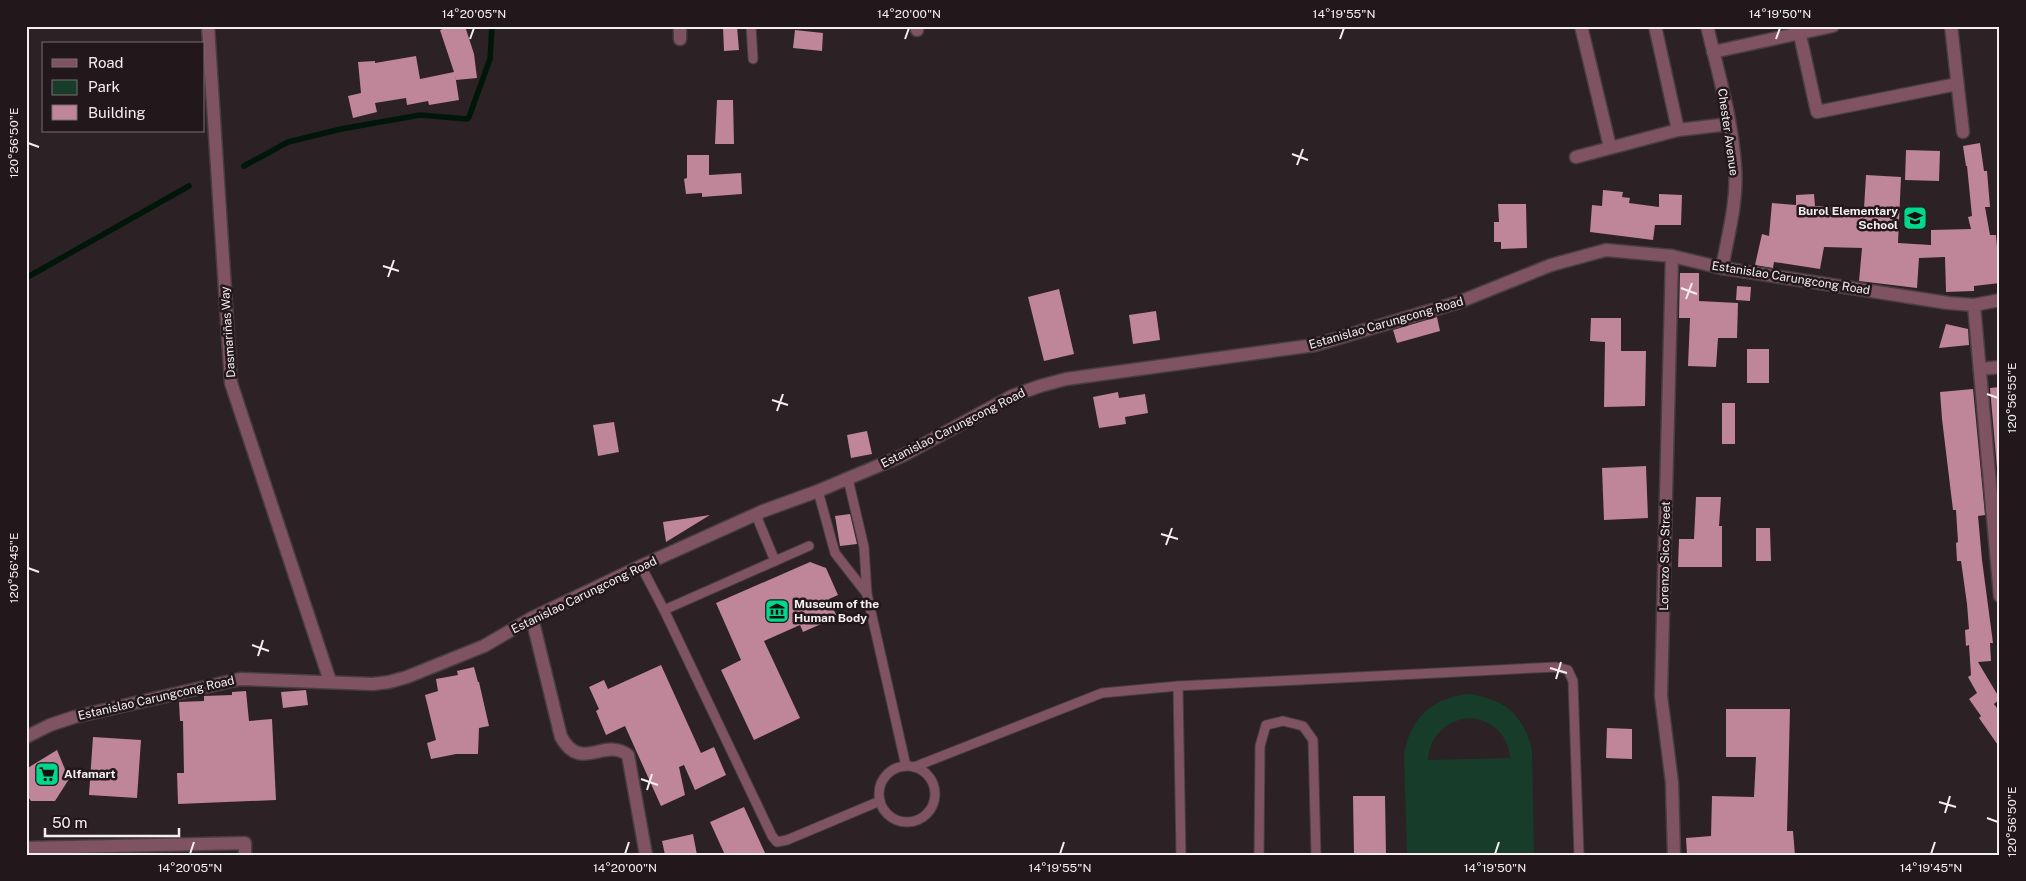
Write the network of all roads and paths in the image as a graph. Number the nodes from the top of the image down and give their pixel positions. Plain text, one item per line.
1 (208, 26) edge
2 (680, 26) edge
3 (752, 26) edge
4 (1581, 26) edge
5 (1655, 26) edge
6 (1707, 26) edge
7 (1833, 26) edge
8 (1951, 26) edge
9 (1798, 30) edge
10 (680, 39) dead end
11 (1714, 52) junction
12 (753, 59) dead end
13 (1957, 84) junction
14 (1729, 124) junction
15 (1678, 130) junction
16 (1963, 132) dead end
17 (1610, 147) junction
18 (1576, 157) dead end
19 (1672, 256) junction
20 (1722, 268) junction
21 (2000, 300) edge
22 (1974, 305) junction
23 (2000, 367) edge
24 (1980, 369) junction
25 (848, 479) junction
26 (818, 491) junction
27 (756, 515) junction
28 (809, 546) dead end
29 (775, 562) junction
30 (641, 566) junction
31 (1999, 578) edge
32 (867, 594) junction
33 (2000, 596) edge
34 (664, 610) junction
35 (532, 618) junction
36 (330, 681) junction
37 (1178, 686) junction
38 (26, 738) edge
39 (910, 767) junction
40 (880, 801) junction
41 (26, 848) edge
42 (245, 855) edge
43 (646, 855) edge
44 (1181, 855) edge
45 (1259, 855) edge
46 (1316, 855) edge
47 (1579, 855) edge
48 (1674, 855) edge

1 - 36 street, Dasmariñas Way
2 - 10 street
3 - 12 lane
4 - 17 street
5 - 15 street
6 - 11 street, Chester Avenue
7 - 9 street
8 - 13 street
9 - 11 street
9 - 13 street
11 - 14 street, Chester Avenue
13 - 16 street
14 - 15 street
14 - 20 street, Chester Avenue
15 - 17 street
17 - 18 street
19 - 20 street, Estanislao Carungcong Road
19 - 25 street, Estanislao Carungcong Road
19 - 48 street, Lorenzo Sico Street
20 - 22 street, Estanislao Carungcong Road
21 - 22 street, Estanislao Carungcong Road
22 - 24 street
23 - 24 street
24 - 31 street
25 - 26 street, Estanislao Carungcong Road
25 - 32 lane
26 - 27 street, Estanislao Carungcong Road
26 - 32 lane
27 - 29 lane
27 - 30 street, Estanislao Carungcong Road
28 - 29 lane
29 - 34 lane
30 - 34 lane
30 - 35 street, Estanislao Carungcong Road
31 - 33 street
32 - 39 lane
34 - 40 lane
35 - 36 street, Estanislao Carungcong Road
35 - 43 street
36 - 38 street, Estanislao Carungcong Road
37 - 39 lane
37 - 44 lane
37 - 47 lane
39 - 40 lane
39 - 40 lane
41 - 42 street
45 - 46 lane

